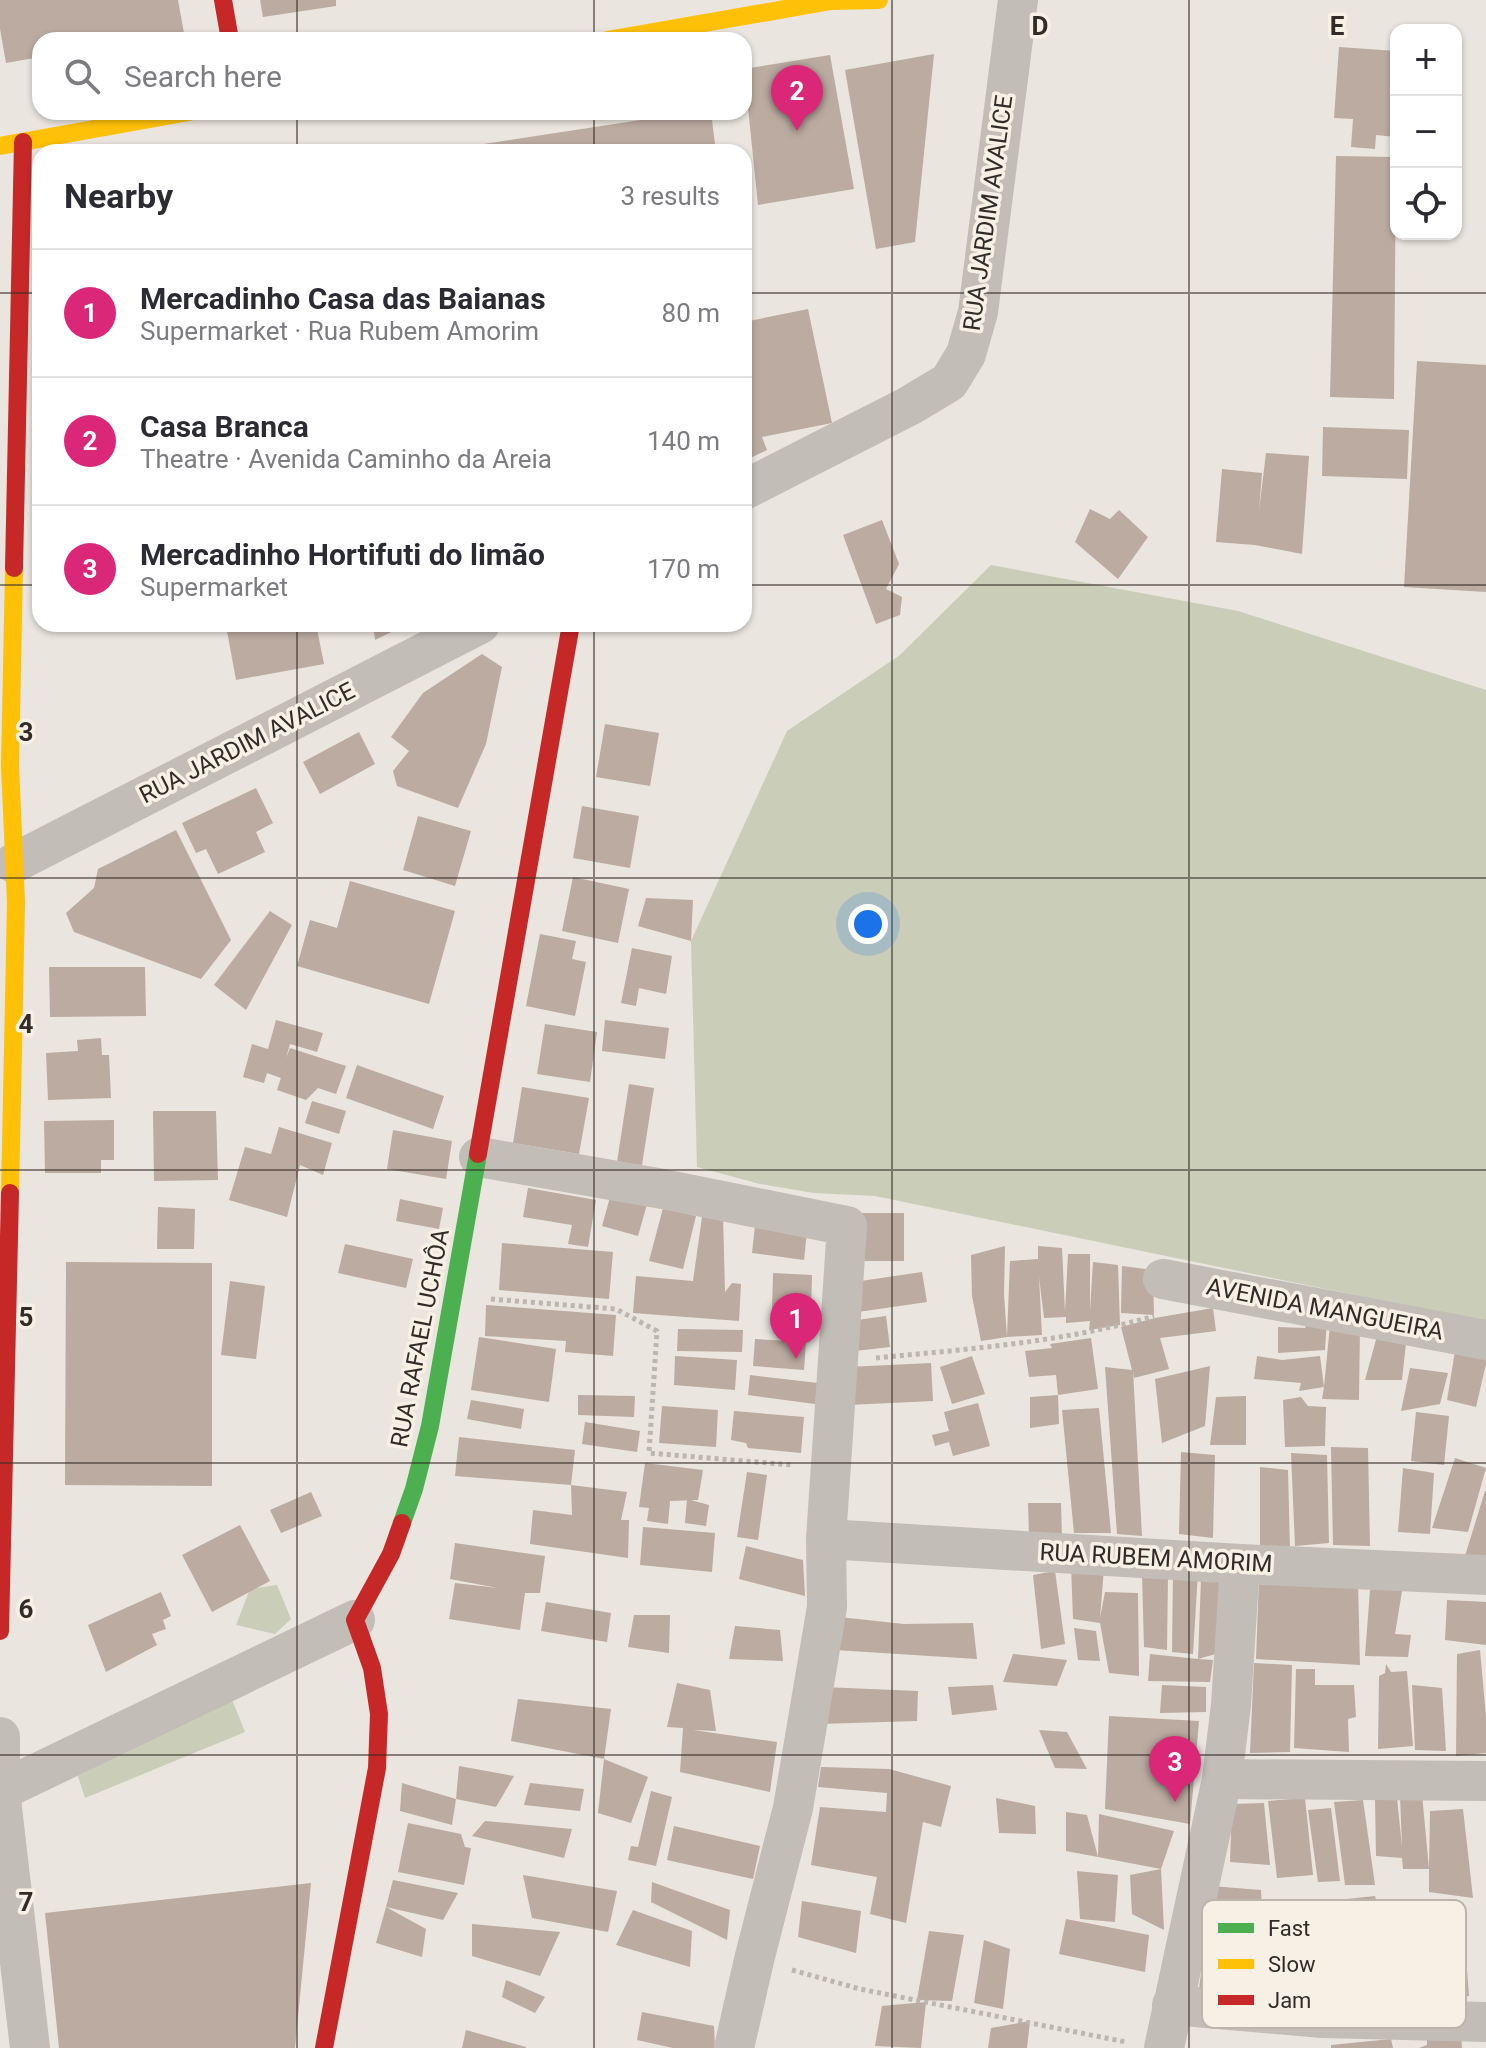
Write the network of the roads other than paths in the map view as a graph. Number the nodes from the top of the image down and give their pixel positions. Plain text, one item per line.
1 (223, 0) edge
2 (879, 0) edge
3 (1018, 0) edge
4 (831, 1) edge
5 (229, 32) edge
6 (653, 32) edge
7 (145, 120) edge
8 (23, 142) junction
9 (0, 146) edge
10 (752, 486) edge
11 (464, 632) edge
12 (570, 632) edge
13 (14, 863) junction
14 (479, 1157) junction
15 (1162, 1296) road end
16 (1486, 1340) edge
17 (826, 1539) junction
18 (1240, 1564) junction
19 (1486, 1575) edge
20 (355, 1620) junction
21 (0, 1631) edge
22 (0, 1737) edge
23 (1222, 1779) junction
24 (1486, 1781) edge
25 (0, 1791) edge
26 (1172, 2005) junction
27 (1202, 2008) edge
28 (1466, 2022) edge
29 (1486, 2022) edge
30 (1152, 2046) edge
31 (30, 2048) edge
32 (324, 2048) edge
33 (734, 2048) edge

1 - 5 street
2 - 4 street
3 - 10 street, RUA JARDIM AVALICE
4 - 6 street
7 - 8 street
8 - 9 street
8 - 13 street
11 - 13 street, RUA JARDIM AVALICE
12 - 14 street, RUA RAFAEL UCHÔA
13 - 21 street
14 - 17 street
14 - 20 street, RUA RAFAEL UCHÔA
15 - 16 street, AVENIDA MANGUEIRA
17 - 18 street, RUA RUBEM AMORIM
17 - 33 street
18 - 19 street, RUA RUBEM AMORIM
18 - 23 street
20 - 25 street
20 - 32 street
22 - 25 street
23 - 24 street
23 - 26 street
25 - 31 street
26 - 27 street
26 - 30 street
28 - 29 street

